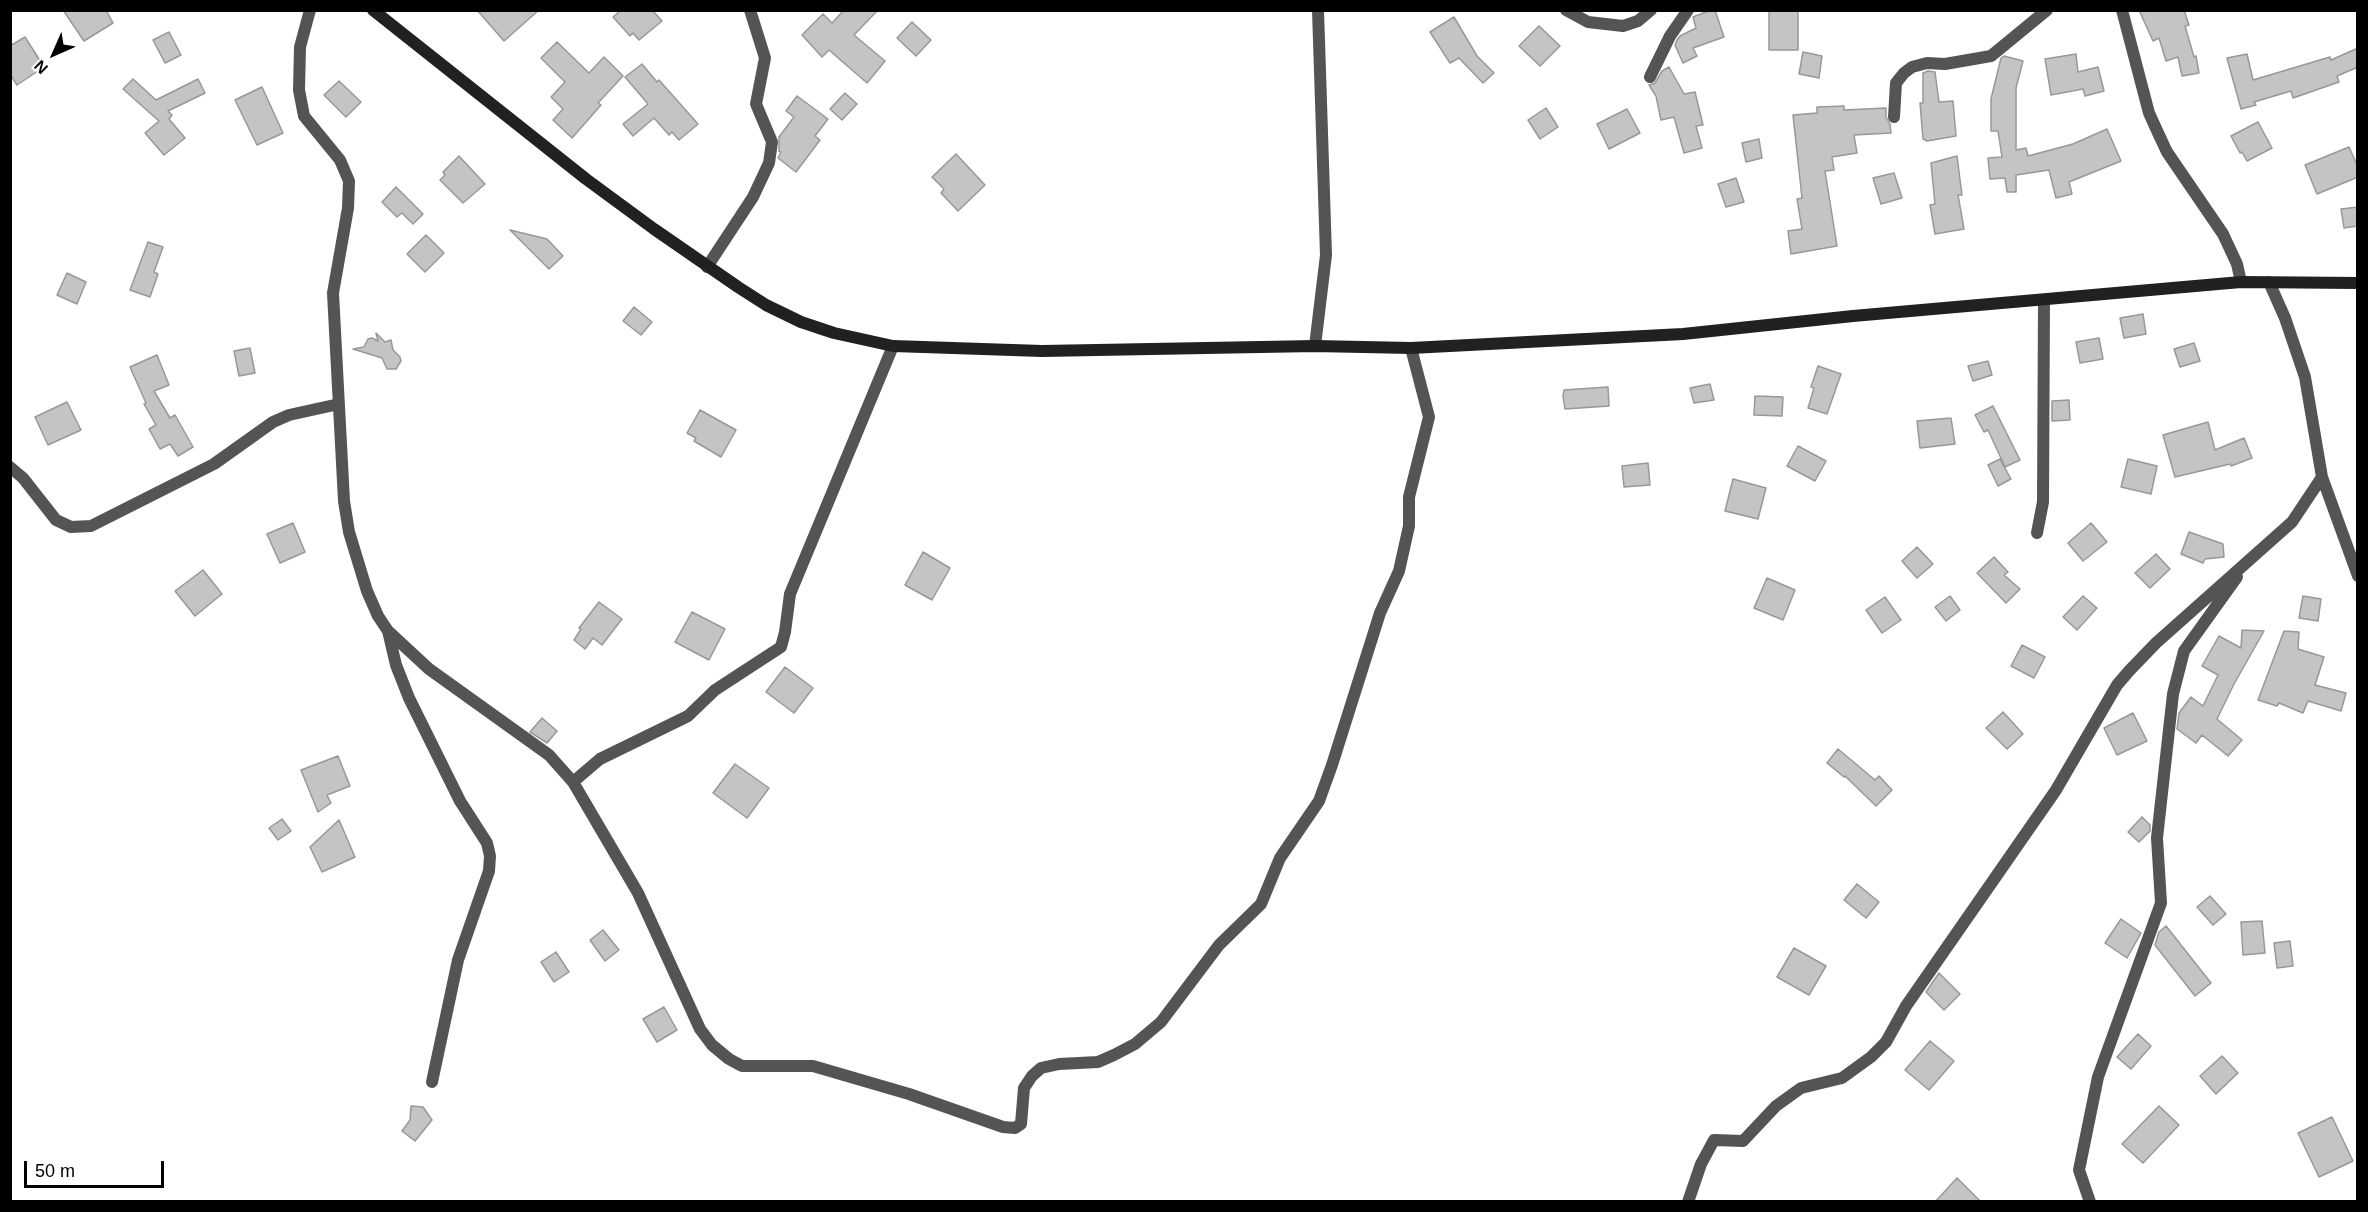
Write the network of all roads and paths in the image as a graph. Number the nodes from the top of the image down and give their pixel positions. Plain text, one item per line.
1 (310, 10) edge
2 (373, 10) edge
3 (750, 10) edge
4 (1318, 10) edge
5 (1566, 10) edge
6 (1651, 10) edge
7 (1688, 10) edge
8 (2047, 10) edge
9 (2122, 10) edge
10 (1650, 77) dead end
11 (1894, 117) dead end
12 (707, 267) junction
13 (2241, 282) junction
14 (2269, 282) junction
15 (2358, 283) edge
16 (2044, 300) junction
17 (893, 346) junction
18 (1315, 346) junction
19 (1411, 348) junction
20 (339, 404) junction
21 (10, 467) edge
22 (2322, 477) junction
23 (2037, 532) dead end
24 (2247, 563) junction
25 (2358, 576) edge
26 (388, 631) junction
27 (573, 782) junction
28 (432, 1082) dead end
29 (1688, 1202) edge
30 (2090, 1202) edge

1 - 20 street
2 - 12 street
3 - 12 street
4 - 18 street
5 - 6 street
7 - 10 street
8 - 11 street
9 - 13 street
12 - 17 street
13 - 14 street
13 - 16 street
14 - 15 street
14 - 22 street
16 - 19 street
16 - 23 street
17 - 18 street
17 - 27 street
18 - 19 street
19 - 27 street
20 - 21 street
20 - 26 street
22 - 24 street
22 - 25 street
24 - 29 street
24 - 30 street
26 - 27 street
26 - 28 street

